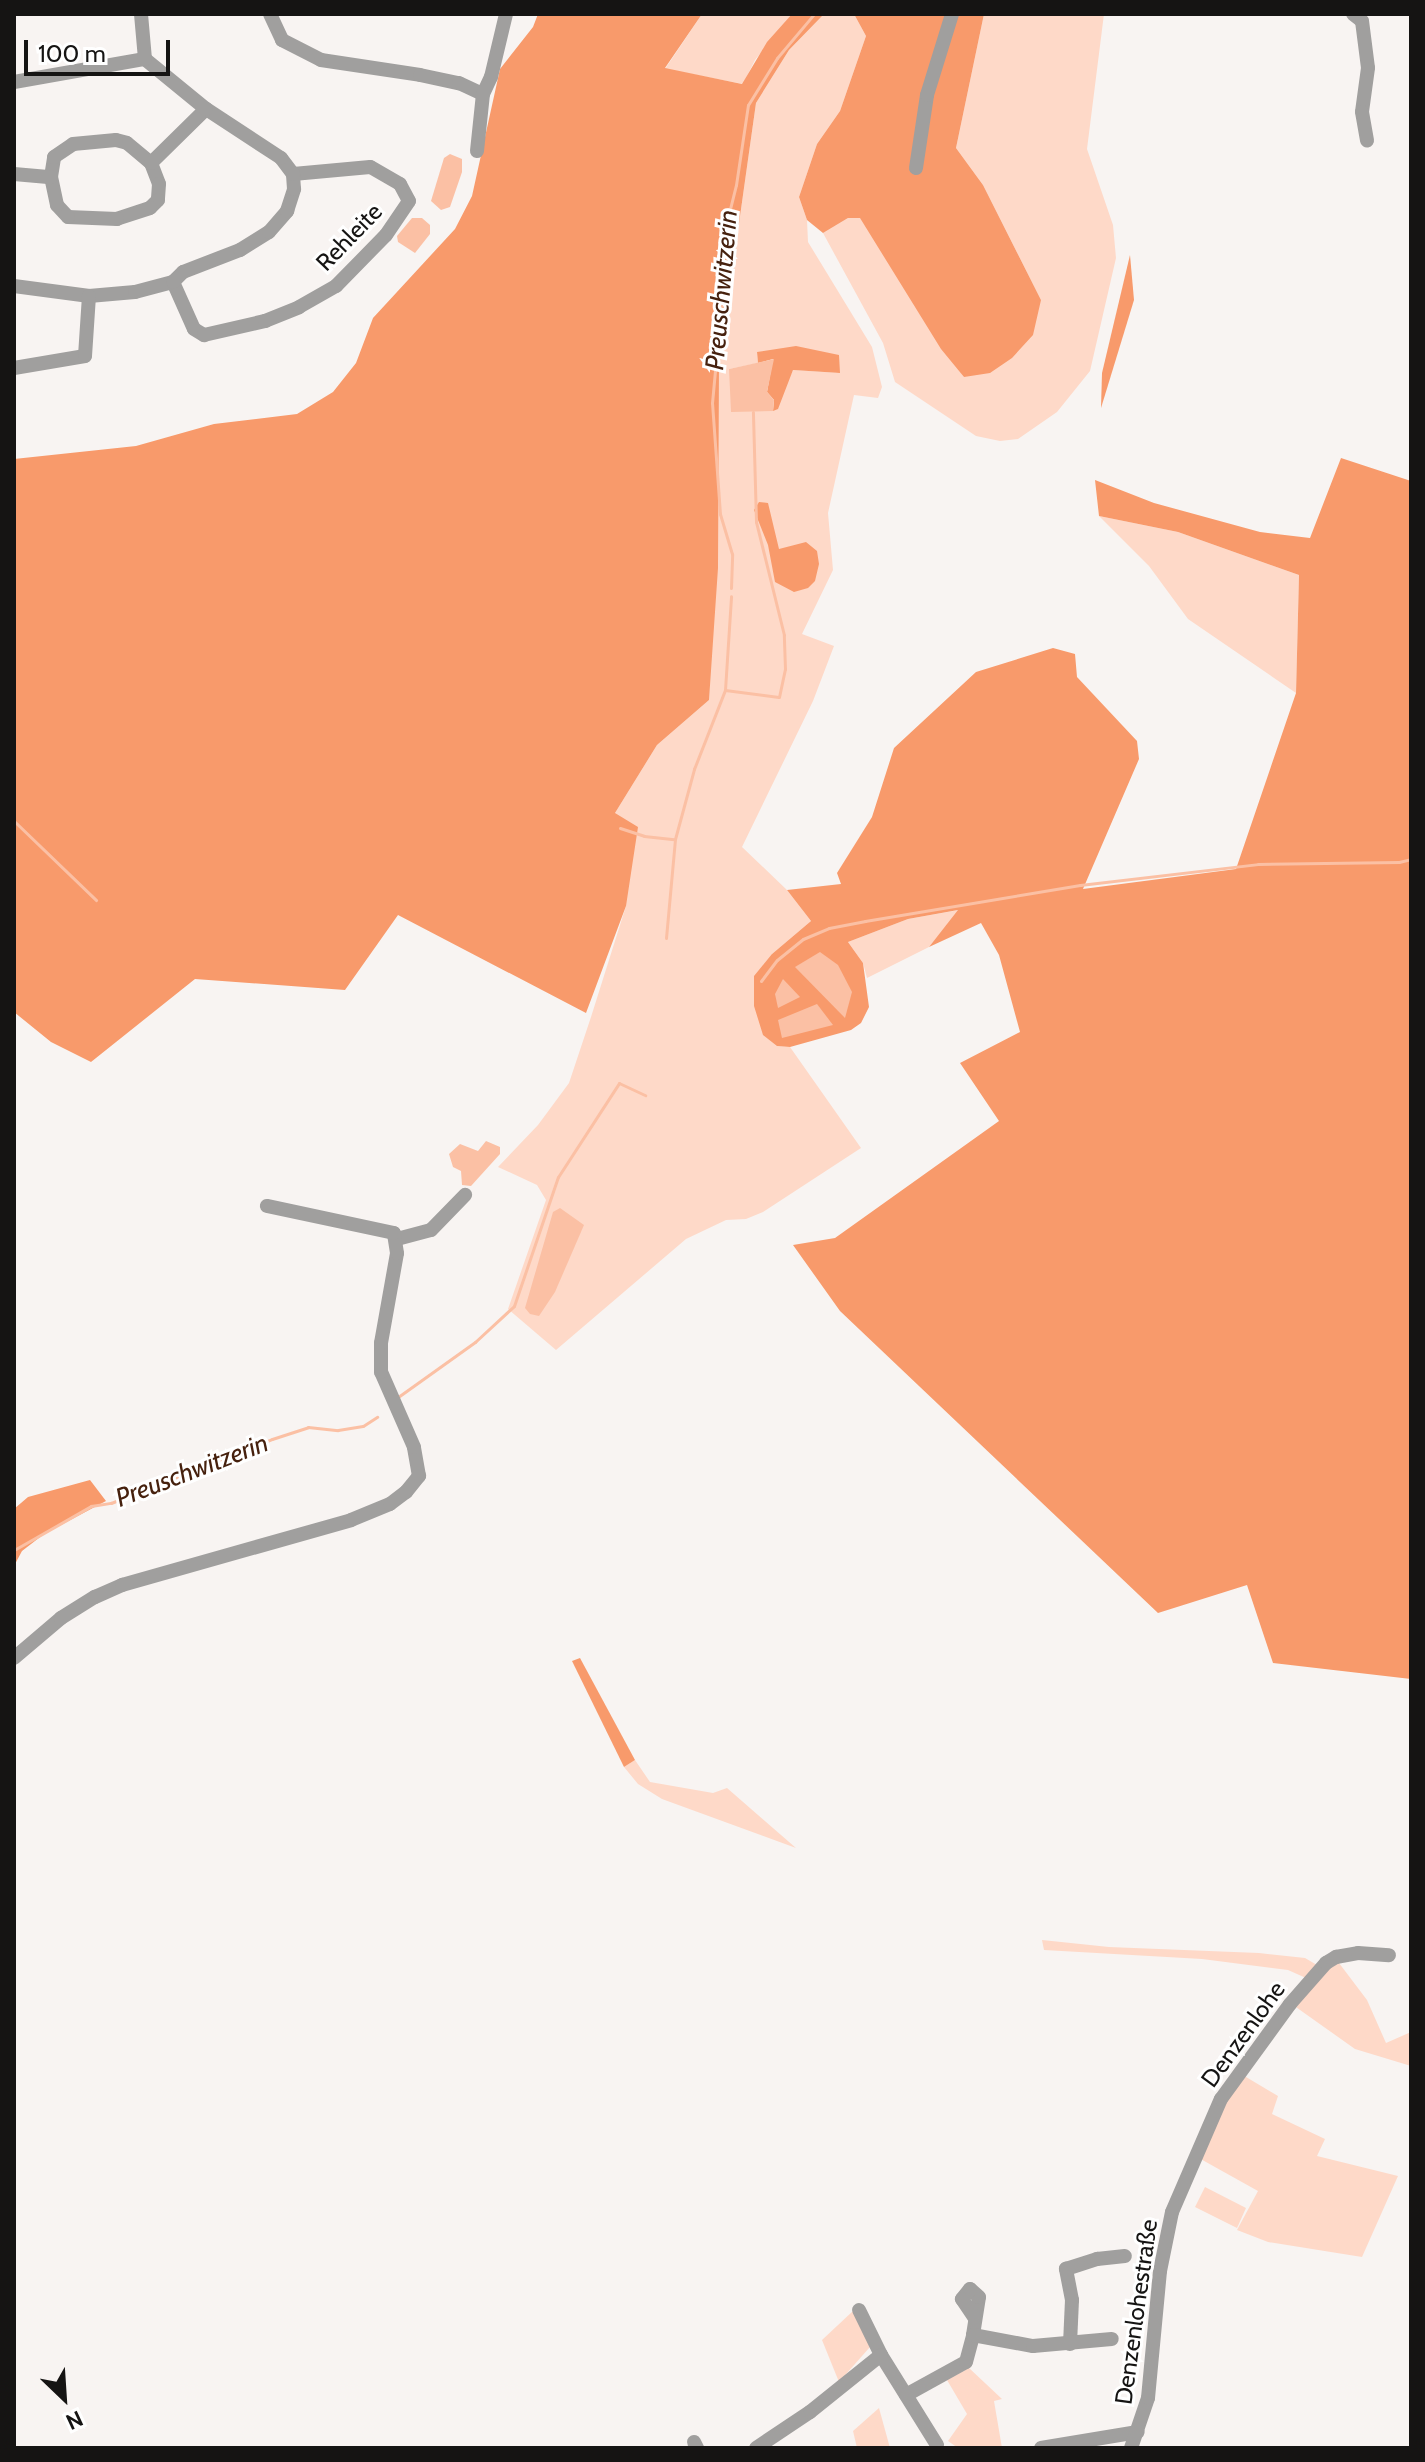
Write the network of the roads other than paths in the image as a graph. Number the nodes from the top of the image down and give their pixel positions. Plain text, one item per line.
1 (141, 14) edge
2 (270, 14) edge
3 (506, 14) edge
4 (952, 14) edge
5 (1353, 14) edge
6 (145, 59) junction
7 (14, 82) edge
8 (483, 94) junction
9 (206, 109) junction
10 (1367, 141) dead end
11 (477, 151) dead end
12 (151, 163) junction
13 (916, 168) dead end
14 (14, 174) edge
15 (293, 174) junction
16 (51, 177) junction
17 (173, 282) junction
18 (14, 286) edge
19 (89, 296) junction
20 (14, 368) edge
21 (465, 1195) dead end
22 (267, 1206) dead end
23 (397, 1239) junction
24 (14, 1658) edge
25 (1389, 1955) dead end
26 (1177, 2197) joint
27 (1125, 2256) dead end
28 (859, 2310) dead end
29 (974, 2317) dead end
30 (973, 2335) junction
31 (1112, 2339) dead end
32 (1070, 2344) junction
33 (881, 2355) junction
34 (906, 2395) junction
35 (1138, 2432) junction
36 (937, 2447) edge
37 (756, 2448) edge
38 (1041, 2448) edge
39 (1131, 2448) edge

1 - 6 street
2 - 8 street
3 - 8 street
4 - 13 street
5 - 10 street
6 - 7 street
6 - 9 street
8 - 11 street
9 - 12 street
9 - 15 street
12 - 16 street
12 - 16 street
14 - 16 street
15 - 17 street
15 - 17 street, Rehleite
17 - 19 street
18 - 19 street
19 - 20 street
21 - 23 street
22 - 23 street
23 - 24 street
25 - 26 street, Denzenlohe
26 - 35 street, Denzenlohestraße
27 - 32 street
28 - 33 street
29 - 30 street
30 - 32 street
30 - 34 street
31 - 32 street
33 - 34 street
33 - 37 street
34 - 36 street
35 - 38 street, Denzenlohestraße
35 - 39 street, Denzenlohestraße

